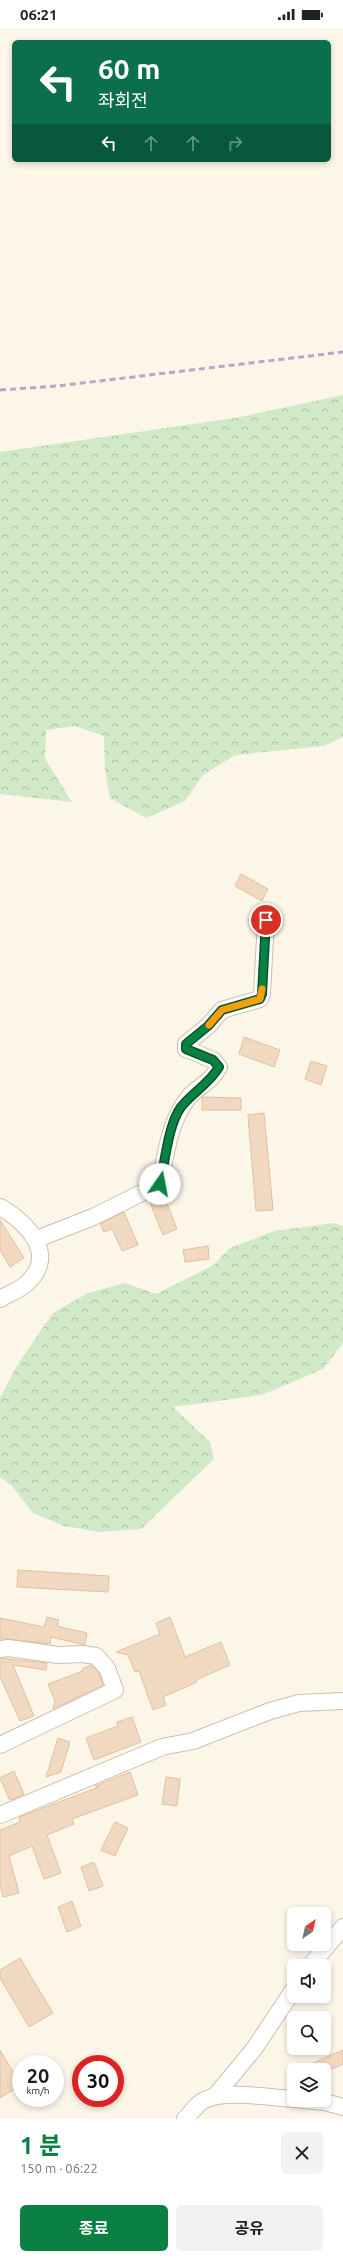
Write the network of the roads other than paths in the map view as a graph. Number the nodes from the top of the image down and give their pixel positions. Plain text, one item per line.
1 (266, 920) dead end
2 (0, 1207) edge
3 (37, 1240) junction
4 (0, 1299) edge
5 (0, 1649) edge
6 (343, 1701) edge
7 (0, 1745) edge
8 (0, 1815) edge
9 (343, 1927) edge
10 (316, 1959) edge
11 (287, 2000) edge
12 (215, 2096) junction
13 (287, 2099) edge
14 (331, 2104) edge
15 (343, 2107) edge
16 (185, 2119) edge

1 - 3 street
2 - 3 street
3 - 4 street
5 - 7 street
6 - 8 street
9 - 10 street
11 - 12 street
12 - 13 street
12 - 16 street
14 - 15 street

